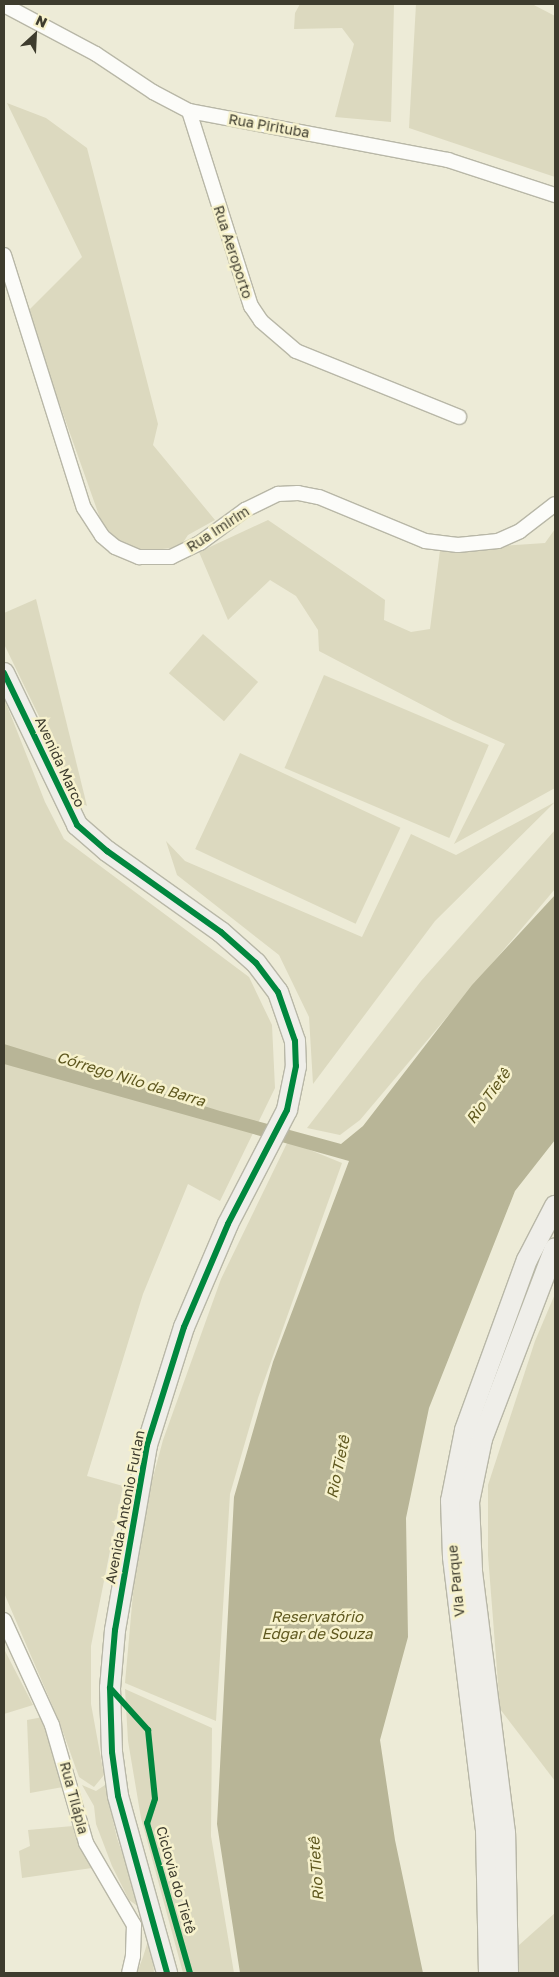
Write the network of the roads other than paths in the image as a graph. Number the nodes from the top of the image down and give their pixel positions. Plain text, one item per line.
1 (4, 5) edge
2 (189, 111) junction
3 (555, 195) edge
4 (4, 255) edge
5 (460, 417) dead end
6 (555, 504) edge
7 (4, 673) edge
8 (107, 851) joint
9 (555, 1206) edge
10 (555, 1248) edge
11 (4, 1620) edge
12 (129, 1973) edge
13 (167, 1973) edge
14 (489, 1973) edge
15 (508, 1973) edge

1 - 2 street, Rua Pirituba
2 - 3 street, Rua Pirituba
2 - 5 street, Rua Aeroporto
4 - 6 street, Rua Imirim
7 - 8 main road, Avenida Marco
8 - 13 main road, Avenida Antonio Furlan
9 - 14 main road, Via Parque
10 - 15 main road, Via Parque
11 - 12 street, Rua Tilápia

